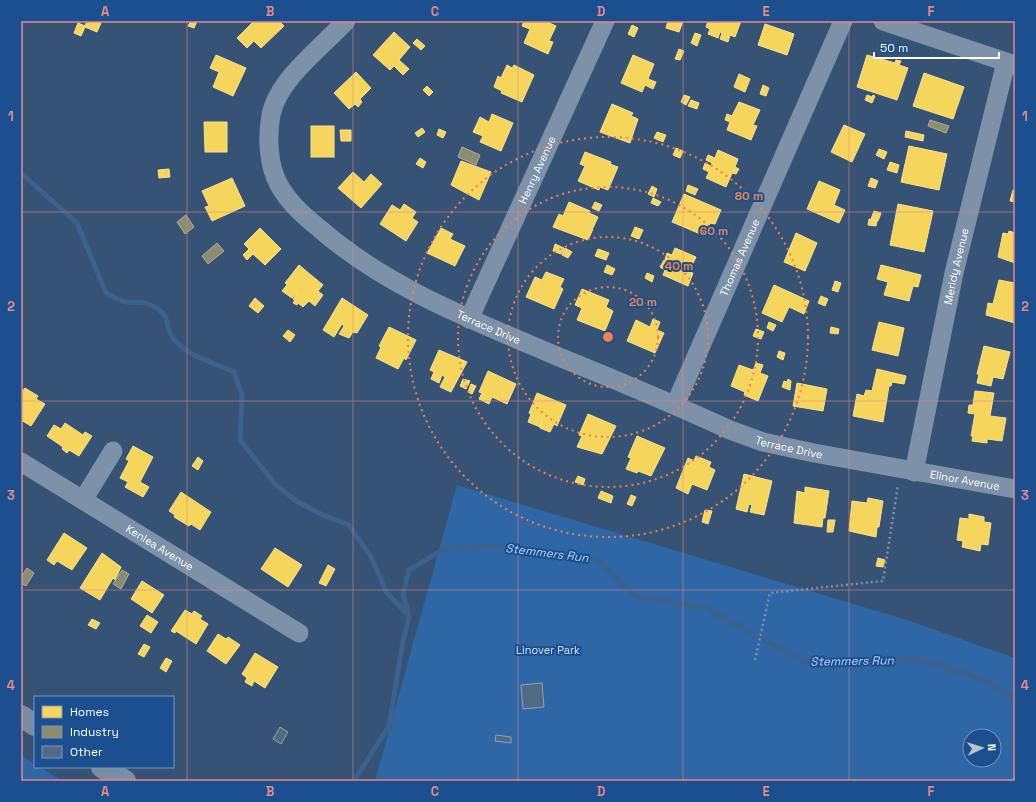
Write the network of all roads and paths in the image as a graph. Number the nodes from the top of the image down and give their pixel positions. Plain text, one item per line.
1 (346, 21) edge
2 (604, 21) edge
3 (843, 21) edge
4 (883, 21) edge
5 (1010, 64) edge
6 (470, 319) junction
7 (675, 405) junction
8 (113, 451) dead end
9 (21, 462) edge
10 (907, 471) junction
11 (1015, 489) edge
12 (83, 500) junction
13 (299, 632) dead end
14 (755, 660) dead end
15 (21, 716) edge
16 (34, 724) edge
17 (104, 768) edge
18 (125, 781) edge

1 - 6 street, Terrace Drive
2 - 6 street, Henry Avenue
3 - 7 street, Thomas Avenue
4 - 5 street
5 - 10 street, Meridy Avenue
6 - 7 street, Terrace Drive
7 - 10 street, Terrace Drive
8 - 12 street
9 - 12 street, Kenlea Avenue
10 - 11 street, Elinor Avenue
10 - 14 path
12 - 13 street, Kenlea Avenue
15 - 16 main road
17 - 18 main road

